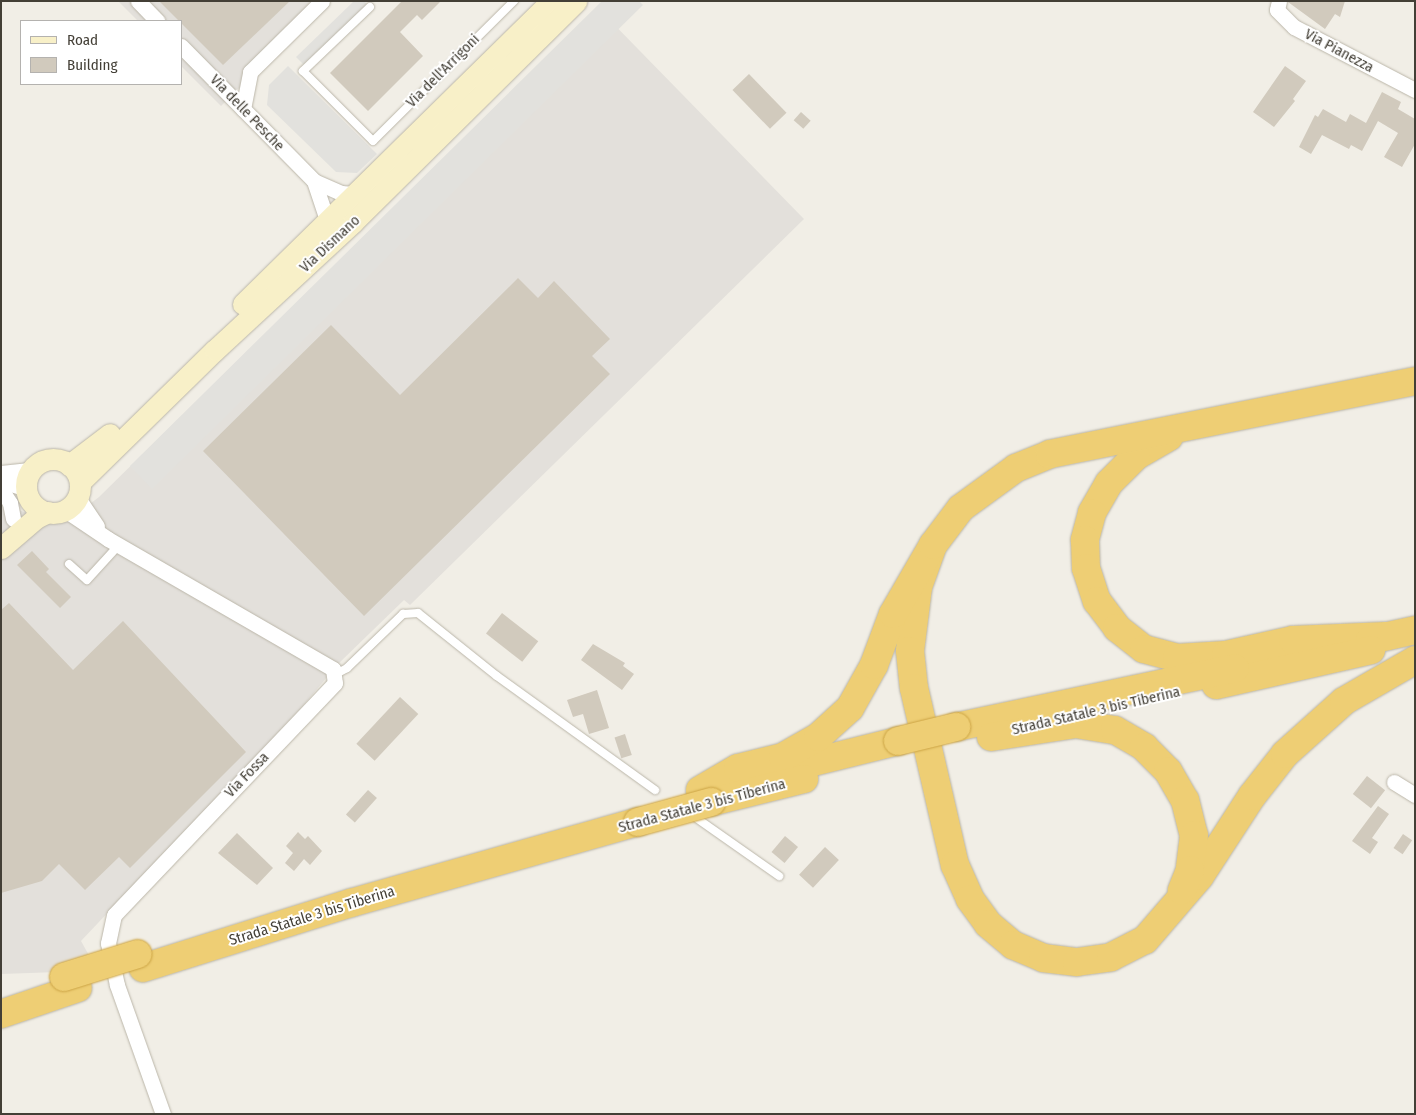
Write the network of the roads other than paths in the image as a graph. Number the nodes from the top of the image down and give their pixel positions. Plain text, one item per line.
1 (138, 1) edge
2 (322, 1) edge
3 (514, 1) edge
4 (576, 1) edge
5 (1279, 1) edge
6 (370, 7) dead end
7 (545, 9) edge
8 (156, 20) edge
9 (182, 47) edge
10 (1415, 90) edge
11 (243, 109) junction
12 (314, 181) junction
13 (357, 194) junction
14 (328, 223) junction
15 (1415, 365) edge
16 (1415, 381) edge
17 (1415, 396) edge
18 (1329, 398) junction
19 (1187, 426) junction
20 (1, 473) edge
21 (1, 481) edge
22 (30, 486) junction
23 (1, 489) edge
24 (68, 494) junction
25 (7, 527) edge
26 (114, 542) junction
27 (933, 545) junction
28 (1, 548) edge
29 (69, 564) dead end
30 (1415, 630) edge
31 (1387, 636) junction
32 (1415, 642) edge
33 (1415, 660) edge
34 (334, 675) junction
35 (957, 735) junction
36 (1394, 782) dead end
37 (655, 790) dead end
38 (1415, 795) edge
39 (702, 803) junction
40 (779, 876) dead end
41 (1173, 912) junction
42 (71, 983) junction
43 (1, 999) edge
44 (1, 1014) edge
45 (163, 1114) edge

1 - 8 street
2 - 11 street
3 - 6 lane, Via dell'Arrigoni
4 - 7 main road, Via Dismano
5 - 10 street, Via Pianezza
7 - 13 main road, Via Dismano
7 - 24 main road, Via Dismano
9 - 11 street, Via delle Pesche
11 - 12 street, Via delle Pesche
12 - 13 street, Via delle Pesche
12 - 14 street, Via delle Pesche
13 - 14 main road, Via Dismano
14 - 24 main road, Via Dismano
15 - 18 highway
16 - 18 highway
17 - 18 highway
18 - 19 highway
19 - 27 highway
19 - 31 highway
20 - 22 street
21 - 22 street
22 - 24 main road
22 - 24 main road
22 - 25 main road
23 - 25 street
24 - 26 street
24 - 28 main road, Via Dismano
26 - 29 lane
26 - 34 street
27 - 39 highway
27 - 41 highway
30 - 31 highway, Strada Statale 3 bis Tiberina
31 - 35 highway, Strada Statale 3 bis Tiberina
32 - 35 highway, Strada Statale 3 bis Tiberina
33 - 41 highway
34 - 37 lane
34 - 45 street, Via Fossa
35 - 39 highway, Strada Statale 3 bis Tiberina, bridge
35 - 41 highway
36 - 38 street
39 - 40 lane
39 - 42 highway, Strada Statale 3 bis Tiberina, bridge
42 - 43 highway, Strada Statale 3 bis Tiberina
42 - 44 highway, Strada Statale 3 bis Tiberina

